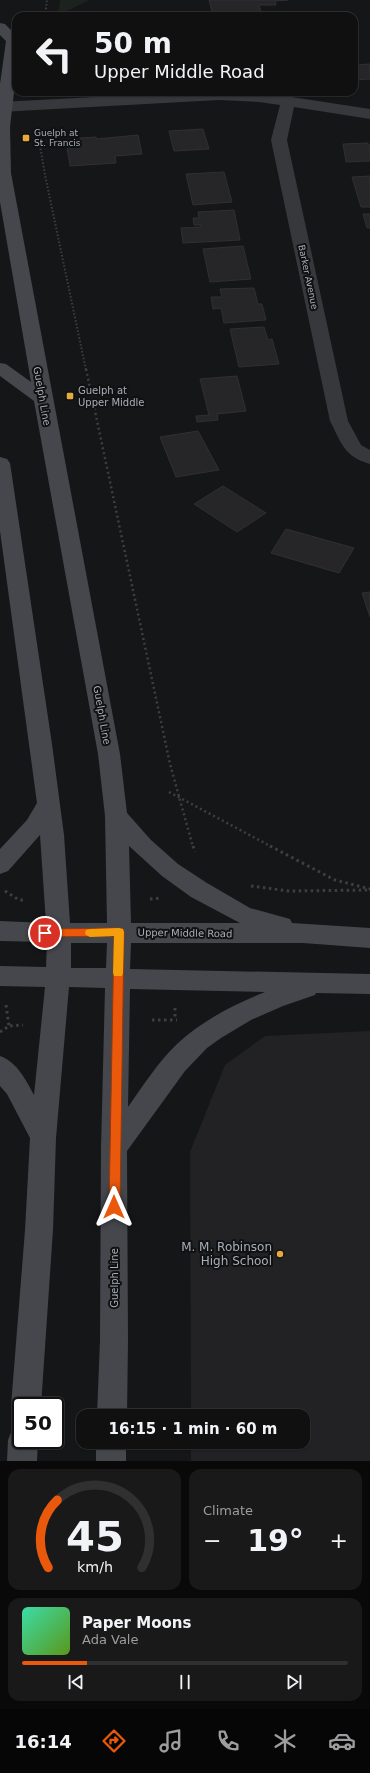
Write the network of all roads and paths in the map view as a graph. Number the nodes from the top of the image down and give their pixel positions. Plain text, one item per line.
1 (47, 0) edge
2 (46, 12) edge
3 (0, 27) edge
4 (12, 39) edge
5 (12, 46) edge
6 (201, 96) edge
7 (259, 96) edge
8 (288, 101) junction
9 (36, 105) junction
10 (2, 107) edge
11 (370, 114) edge
12 (0, 368) edge
13 (43, 399) junction
14 (362, 453) edge
15 (0, 463) edge
16 (169, 792) dead end
17 (179, 797) junction
18 (48, 803) junction
19 (116, 816) junction
20 (196, 855) dead end
21 (0, 865) edge
22 (246, 884) dead end
23 (1, 888) edge
24 (370, 889) edge
25 (166, 898) dead end
26 (150, 899) dead end
27 (19, 900) dead end
28 (0, 931) edge
29 (119, 932) junction
30 (59, 933) junction
31 (303, 933) junction
32 (370, 938) edge
33 (0, 976) edge
34 (58, 977) junction
35 (118, 979) junction
36 (323, 984) junction
37 (370, 984) edge
38 (6, 1004) dead end
39 (175, 1005) dead end
40 (175, 1019) junction
41 (152, 1020) dead end
42 (29, 1024) dead end
43 (181, 1024) dead end
44 (9, 1026) junction
45 (0, 1032) edge
46 (0, 1067) edge
47 (43, 1138) junction
48 (114, 1148) junction
49 (27, 1397) edge
50 (112, 1409) edge
51 (23, 1449) edge
52 (111, 1449) edge
53 (22, 1461) edge
54 (111, 1461) edge

1 - 2 path
3 - 4 main road, Guelph Line
5 - 10 main road, Guelph Line
6 - 9 street
7 - 8 street
8 - 11 street
8 - 14 street, Barker Avenue
9 - 10 street
9 - 17 path
10 - 13 main road, Guelph Line
12 - 13 main road
13 - 19 main road, Guelph Line
15 - 18 main road
16 - 17 path
17 - 20 path
17 - 24 path
18 - 21 main road
18 - 30 main road
19 - 29 main road, Guelph Line
19 - 31 main road
22 - 24 path
23 - 27 path
25 - 26 path
28 - 30 main road, Upper Middle Road
29 - 30 main road, Upper Middle Road
29 - 31 main road, Upper Middle Road
29 - 35 main road, Guelph Line
30 - 34 main road
31 - 32 main road, Upper Middle Road
33 - 34 main road
34 - 35 main road
34 - 47 main road
35 - 36 main road
35 - 48 main road, Guelph Line
36 - 37 main road
36 - 48 main road
38 - 44 path
39 - 40 path
40 - 41 path
40 - 43 path
42 - 44 path
44 - 45 path
46 - 47 main road
47 - 49 main road
48 - 50 main road, Guelph Line
51 - 53 main road
52 - 54 main road

